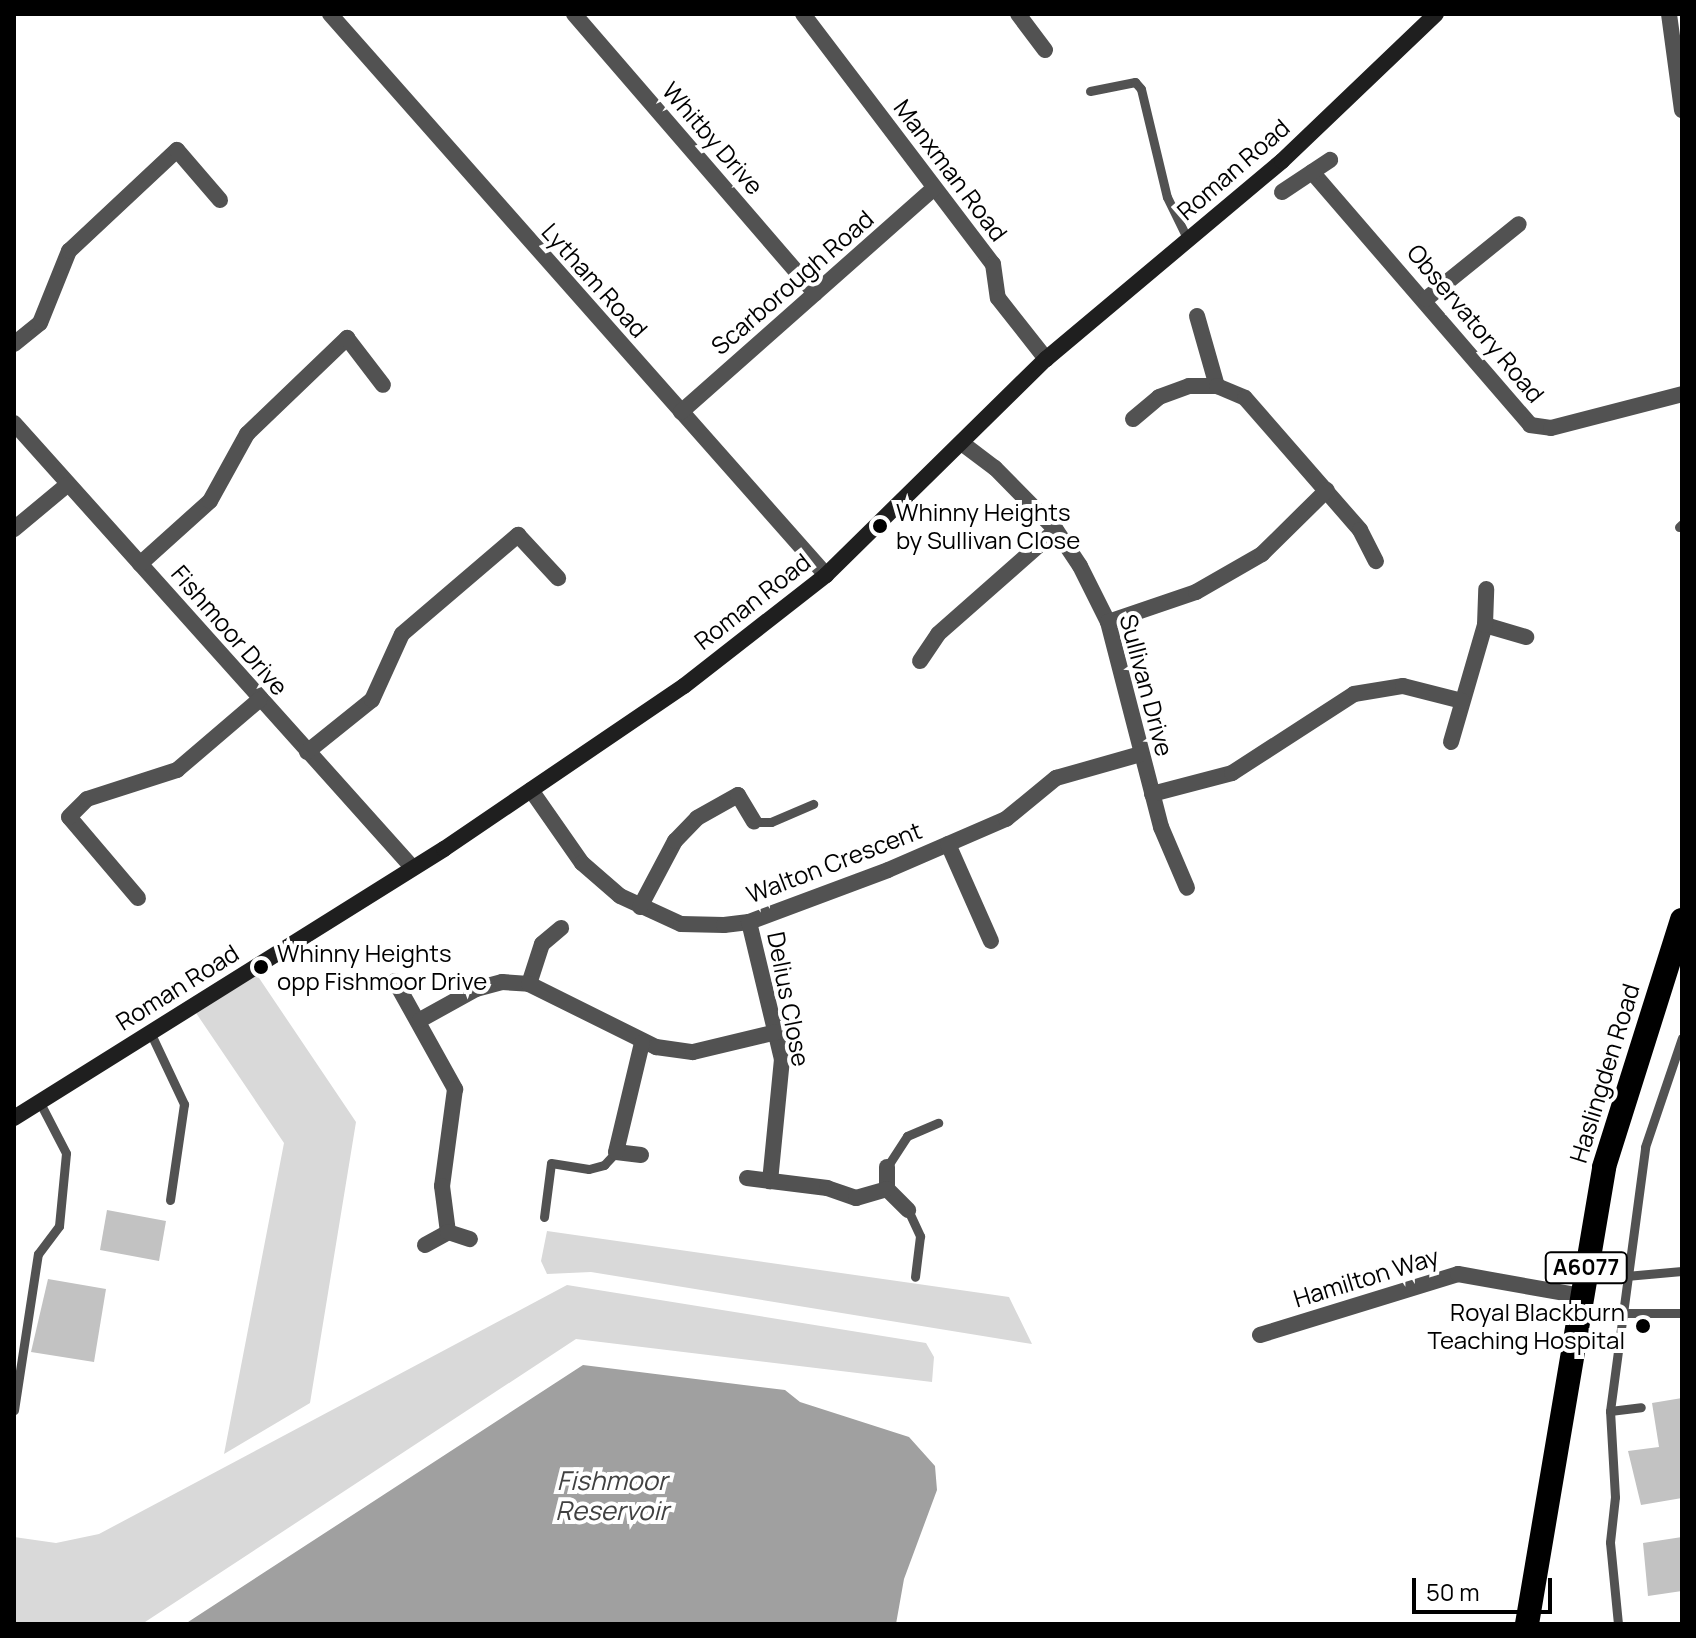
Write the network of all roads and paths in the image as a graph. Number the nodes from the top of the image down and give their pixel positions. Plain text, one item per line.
1 (330, 14) edge
2 (574, 14) edge
3 (803, 14) edge
4 (1018, 14) edge
5 (1436, 14) edge
6 (1669, 14) edge
7 (1045, 50) dead end
8 (1090, 91) dead end
9 (1682, 110) edge
10 (1330, 160) dead end
11 (1312, 172) junction
12 (934, 188) junction
13 (1282, 192) dead end
14 (220, 200) dead end
15 (1519, 224) dead end
16 (1188, 240) junction
17 (815, 293) junction
18 (1426, 299) junction
19 (1197, 316) dead end
20 (14, 344) edge
21 (1046, 359) junction
22 (383, 385) dead end
23 (1217, 386) junction
24 (1682, 394) edge
25 (681, 412) junction
26 (1133, 419) dead end
27 (14, 423) edge
28 (963, 444) junction
29 (67, 485) junction
30 (1327, 490) junction
31 (14, 529) edge
32 (1056, 530) junction
33 (1376, 561) dead end
34 (140, 564) junction
35 (826, 575) junction
36 (558, 578) dead end
37 (1486, 589) dead end
38 (1108, 622) junction
39 (1485, 625) junction
40 (1526, 637) dead end
41 (920, 661) dead end
42 (259, 700) junction
43 (1462, 701) junction
44 (1451, 742) dead end
45 (307, 752) junction
46 (1141, 754) junction
47 (531, 790) junction
48 (1152, 794) junction
49 (813, 804) dead end
50 (754, 822) joint
51 (948, 844) junction
52 (412, 867) junction
53 (1187, 888) dead end
54 (138, 898) dead end
55 (640, 907) junction
56 (1682, 920) edge
57 (749, 922) junction
58 (561, 928) dead end
59 (991, 941) dead end
60 (395, 981) dead end
61 (529, 984) junction
62 (420, 1020) junction
63 (150, 1032) junction
64 (776, 1032) junction
65 (1682, 1038) edge
66 (642, 1043) junction
67 (39, 1101) junction
68 (14, 1118) edge
69 (938, 1123) dead end
70 (616, 1152) junction
71 (641, 1155) dead end
72 (887, 1167) joint
73 (747, 1178) dead end
74 (770, 1181) junction
75 (887, 1189) junction
76 (170, 1200) dead end
77 (908, 1210) joint
78 (544, 1217) dead end
79 (448, 1232) junction
80 (470, 1239) dead end
81 (425, 1245) dead end
82 (1682, 1271) edge
83 (1626, 1276) junction
84 (915, 1277) dead end
85 (1581, 1296) junction
86 (1621, 1313) junction
87 (1682, 1313) edge
88 (1260, 1335) dead end
89 (1641, 1407) dead end
90 (14, 1410) edge
91 (1610, 1411) junction
92 (1527, 1624) edge
93 (1618, 1624) edge

1 - 25 street, Lytham Road
2 - 17 street, Whitby Drive
3 - 12 street, Manxman Road
4 - 7 street
5 - 16 street, Roman Road
6 - 9 street
8 - 16 lane
10 - 11 street
11 - 13 street
11 - 18 street, Observatory Road
12 - 17 street, Scarborough Road
12 - 21 street, Manxman Road
14 - 20 street
15 - 18 street
16 - 21 street, Roman Road
17 - 25 street, Scarborough Road
18 - 24 street, Observatory Road
19 - 23 street
21 - 28 street, Roman Road
22 - 34 street
23 - 26 street
23 - 30 street
25 - 35 street, Lytham Road
27 - 29 street, Fishmoor Drive
28 - 32 street, Sullivan Drive
28 - 35 street, Roman Road
29 - 31 street
29 - 34 street, Fishmoor Drive
30 - 33 street
30 - 38 street
32 - 38 street, Sullivan Drive
32 - 41 street
34 - 42 street, Fishmoor Drive
35 - 47 street, Roman Road
36 - 45 street
37 - 39 street
38 - 46 street, Sullivan Drive
39 - 40 street
39 - 43 street
42 - 45 street, Fishmoor Drive
42 - 54 street
43 - 44 street
43 - 48 street
45 - 52 street, Fishmoor Drive
46 - 48 street, Sullivan Drive
46 - 51 street, Walton Crescent
47 - 52 street, Roman Road
47 - 55 street, Walton Crescent
48 - 53 street, Sullivan Drive
49 - 50 lane
50 - 55 street
51 - 57 street, Walton Crescent
51 - 59 street
52 - 63 street, Roman Road
55 - 57 street, Walton Crescent
56 - 85 highway, Haslingden Road / A6077
57 - 64 street, Delius Close
58 - 61 street
60 - 62 street
61 - 62 street
61 - 66 street
62 - 79 street
63 - 67 street, Roman Road
63 - 76 lane
64 - 66 street
64 - 74 street, Delius Close
65 - 83 lane
66 - 70 street
67 - 68 street, Roman Road
67 - 90 lane
69 - 72 lane
70 - 71 street
70 - 78 lane
72 - 75 street
73 - 74 street
74 - 75 street
75 - 77 street
77 - 84 lane
79 - 80 street
79 - 81 street
82 - 83 lane
83 - 86 lane
85 - 88 street, Hamilton Way
85 - 92 highway, Haslingden Road / A6077
86 - 87 lane
86 - 91 lane
89 - 91 lane
91 - 93 lane

